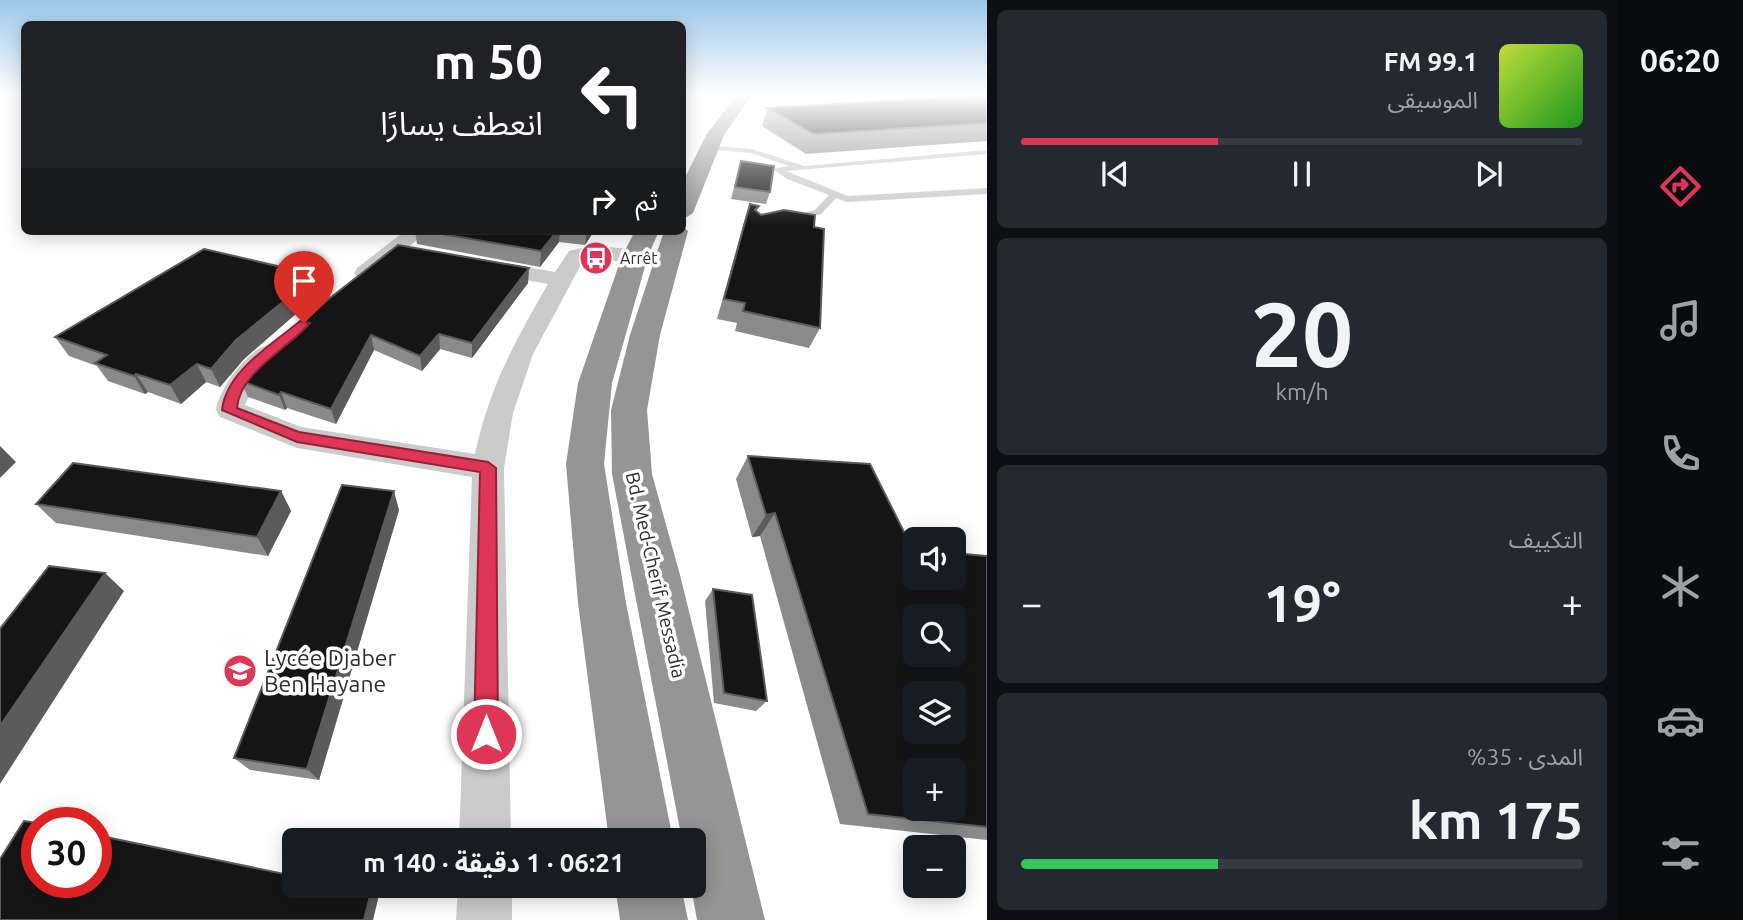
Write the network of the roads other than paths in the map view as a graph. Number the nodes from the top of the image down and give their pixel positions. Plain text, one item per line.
1 (712, 138) edge
2 (706, 147) junction
3 (987, 152) edge
4 (803, 168) junction
5 (987, 191) edge
6 (834, 195) junction
7 (686, 202) edge
8 (777, 221) edge
9 (675, 235) edge
10 (641, 243) edge
11 (411, 244) edge
12 (471, 263) edge
13 (561, 280) junction
14 (344, 289) edge
15 (294, 332) edge
16 (488, 468) junction
17 (485, 828) edge
18 (638, 828) edge
19 (485, 898) edge
20 (650, 898) edge
21 (484, 920) edge
22 (654, 920) edge
23 (731, 920) edge

1 - 2 highway
2 - 4 lane
2 - 7 highway
3 - 4 lane
4 - 6 lane
5 - 6 lane
6 - 8 lane
9 - 23 highway, Bd. Med-Cherif Messadia
10 - 13 street
10 - 18 highway
11 - 14 street
12 - 13 street
13 - 16 street
15 - 16 street
16 - 17 street
19 - 21 street
20 - 22 highway

